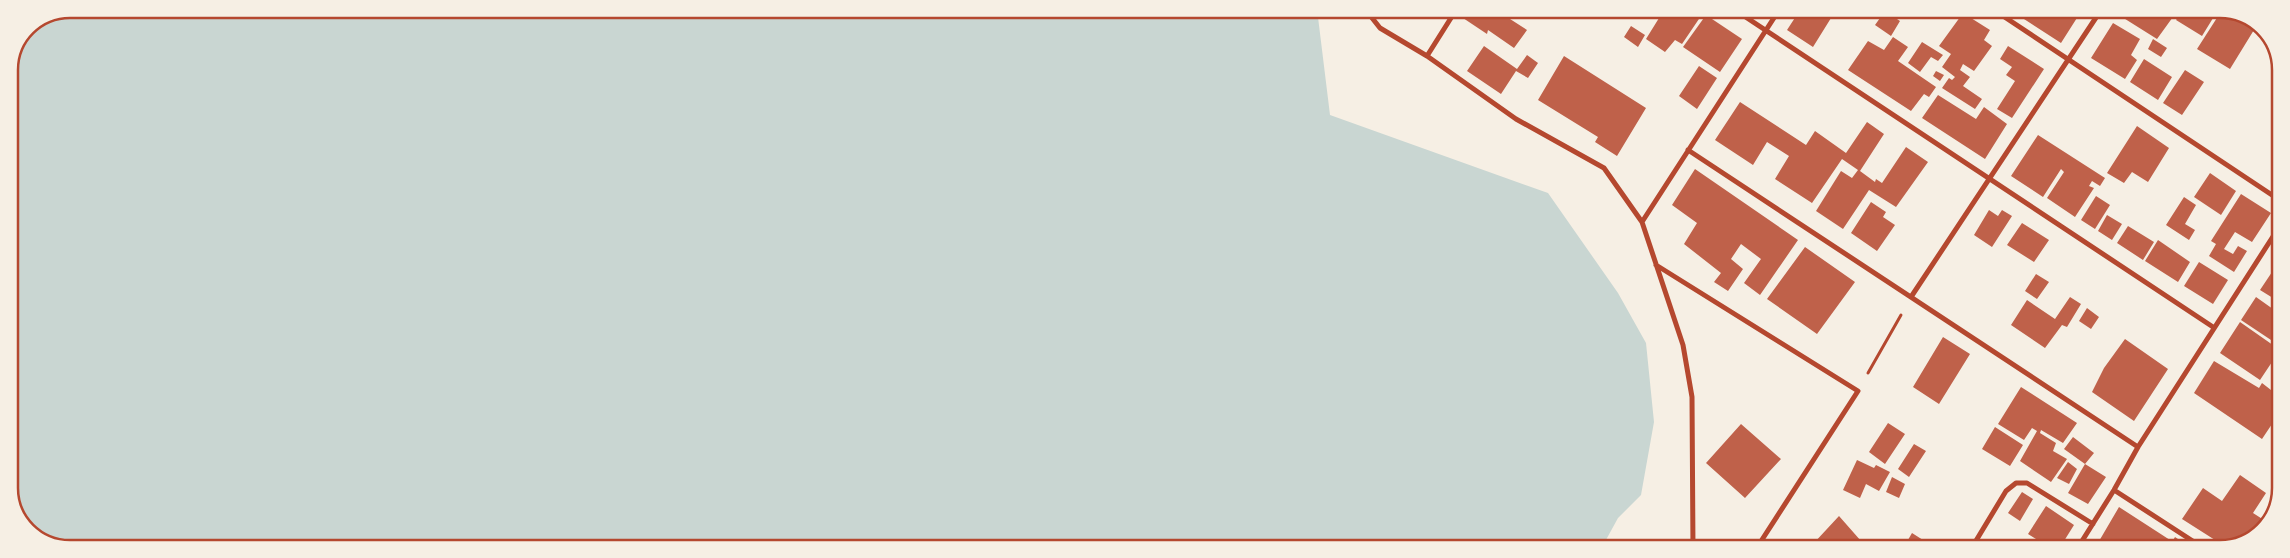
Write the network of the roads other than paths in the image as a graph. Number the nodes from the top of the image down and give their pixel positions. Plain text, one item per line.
1 (1372, 18) edge
2 (1451, 18) edge
3 (1747, 18) edge
4 (1774, 18) edge
5 (2006, 18) edge
6 (2096, 18) edge
7 (1766, 30) junction
8 (1427, 56) junction
9 (2068, 59) junction
10 (1688, 150) junction
11 (1989, 178) junction
12 (2272, 195) edge
13 (1642, 222) junction
14 (2272, 238) edge
15 (1656, 265) junction
16 (1911, 296) junction
17 (2213, 327) junction
18 (2138, 447) junction
19 (2114, 490) junction
20 (2093, 524) junction
21 (1693, 540) edge
22 (1762, 540) edge
23 (1976, 540) edge
24 (2083, 540) edge
25 (2191, 540) edge

1 - 8 street
2 - 8 street
3 - 7 street
4 - 7 street
5 - 9 street
6 - 9 street
7 - 10 street
7 - 11 street
8 - 13 street
9 - 11 street
9 - 12 street
10 - 13 street
10 - 16 street
11 - 16 street
11 - 17 street
13 - 15 street
14 - 17 street
15 - 21 street
15 - 22 street
16 - 18 street
17 - 18 street
18 - 19 street
19 - 20 street
19 - 25 street
20 - 23 street
20 - 24 street

